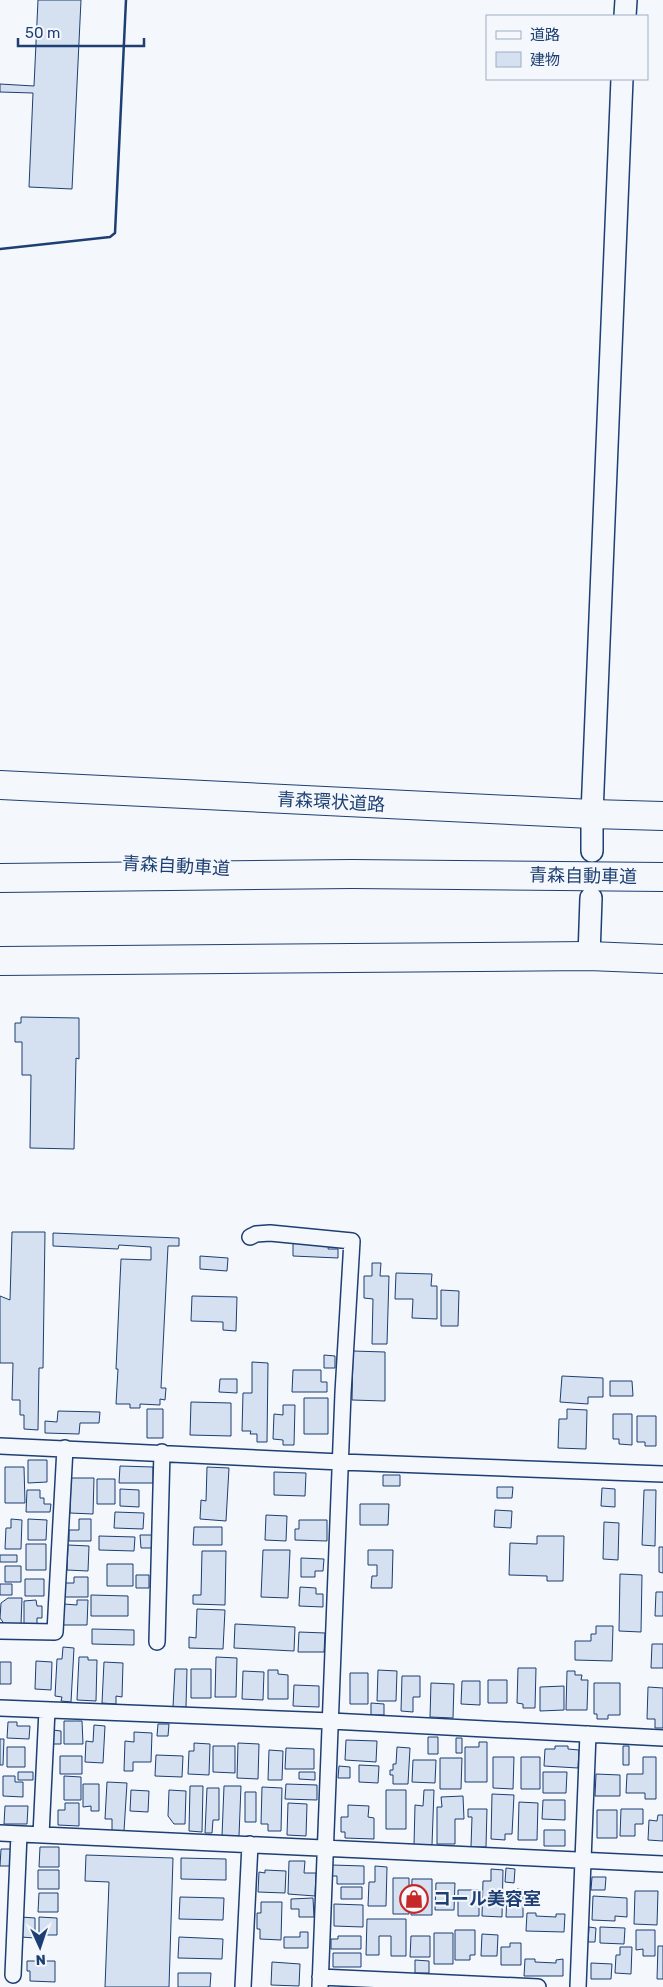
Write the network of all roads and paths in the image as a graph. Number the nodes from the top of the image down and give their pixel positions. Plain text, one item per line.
1 (626, 0) edge
2 (625, 15) edge
3 (622, 80) edge
4 (0, 785) edge
5 (592, 814) junction
6 (663, 816) edge
7 (592, 851) dead end
8 (0, 859) edge
9 (352, 874) junction
10 (663, 877) edge
11 (0, 878) edge
12 (591, 898) dead end
13 (589, 956) junction
14 (663, 959) edge
15 (0, 961) edge
16 (250, 1237) dead end
17 (0, 1446) edge
18 (65, 1448) junction
19 (162, 1452) junction
20 (341, 1462) junction
21 (663, 1474) edge
22 (0, 1631) edge
23 (157, 1642) dead end
24 (0, 1708) edge
25 (47, 1710) junction
26 (331, 1721) junction
27 (588, 1734) junction
28 (663, 1738) edge
29 (0, 1833) edge
30 (19, 1834) junction
31 (41, 1834) junction
32 (250, 1844) junction
33 (326, 1848) junction
34 (583, 1860) junction
35 (663, 1864) edge
36 (13, 1974) dead end
37 (320, 1982) edge
38 (243, 1987) edge
39 (538, 1987) edge
40 (578, 1987) edge

1 - 2 street
3 - 5 street
4 - 5 highway, 青森環状道路
5 - 6 highway, 青森環状道路
5 - 7 street
8 - 9 highway, 青森自動車道
9 - 10 highway, 青森自動車道
9 - 11 highway, 青森自動車道
12 - 13 street
13 - 14 highway
13 - 15 highway
16 - 20 street
17 - 18 street
18 - 19 street
18 - 22 street
19 - 20 street
19 - 23 street
20 - 21 street
20 - 26 street
24 - 25 street
25 - 26 street
25 - 31 street
26 - 27 street
26 - 33 street
27 - 28 street
27 - 34 street
29 - 30 street
30 - 31 street
30 - 36 street
31 - 32 street
32 - 33 street
32 - 38 street
33 - 34 street
33 - 37 street
34 - 35 street
34 - 40 street
37 - 39 street

